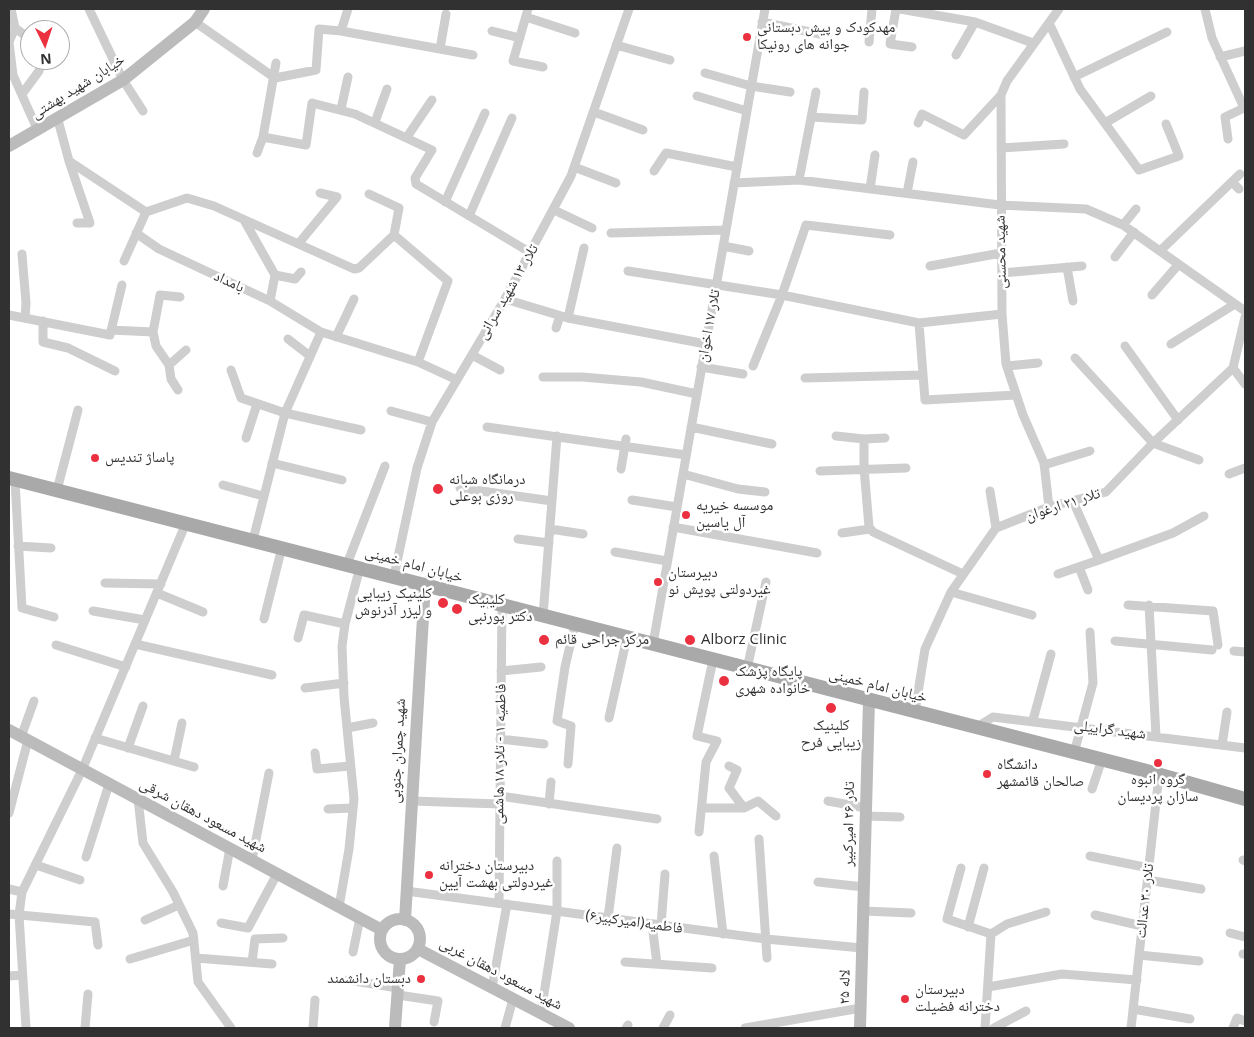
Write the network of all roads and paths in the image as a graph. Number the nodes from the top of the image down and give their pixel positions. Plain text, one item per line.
1 (11, 9) edge
2 (89, 9) edge
3 (204, 9) edge
4 (348, 9) edge
5 (629, 9) edge
6 (765, 9) edge
7 (872, 9) edge
8 (898, 9) edge
9 (913, 9) edge
10 (1059, 9) edge
11 (1204, 9) edge
12 (527, 13) edge
13 (446, 14) dead end
14 (195, 22) junction
15 (762, 22) junction
16 (974, 22) junction
17 (1048, 23) junction
18 (14, 28) junction
19 (341, 31) junction
20 (492, 31) dead end
21 (20, 32) edge
22 (1167, 32) dead end
23 (575, 33) dead end
24 (820, 34) dead end
25 (520, 38) junction
26 (868, 42) dead end
27 (1033, 43) junction
28 (9, 44) edge
29 (616, 45) junction
30 (912, 47) dead end
31 (440, 49) junction
32 (1245, 51) edge
33 (473, 55) dead end
34 (956, 55) dead end
35 (1220, 57) junction
36 (670, 60) dead end
37 (276, 63) dead end
38 (543, 67) dead end
39 (39, 70) edge
40 (705, 73) dead end
41 (348, 77) dead end
42 (1074, 77) junction
43 (275, 78) junction
44 (123, 80) junction
45 (751, 86) junction
46 (387, 89) dead end
47 (790, 92) dead end
48 (816, 92) dead end
49 (864, 92) dead end
50 (22, 94) junction
51 (1001, 94) junction
52 (1242, 95) edge
53 (697, 96) dead end
54 (1151, 96) dead end
55 (432, 100) dead end
56 (341, 109) junction
57 (143, 111) dead end
58 (747, 111) junction
59 (594, 112) junction
60 (486, 113) dead end
61 (811, 117) junction
62 (512, 118) dead end
63 (58, 120) junction
64 (375, 122) junction
65 (918, 122) dead end
66 (1105, 123) junction
67 (1166, 124) dead end
68 (643, 130) dead end
69 (38, 131) junction
70 (263, 137) junction
71 (406, 137) junction
72 (1228, 138) dead end
73 (1064, 144) dead end
74 (9, 146) edge
75 (1001, 148) junction
76 (257, 153) dead end
77 (875, 156) dead end
78 (69, 161) junction
79 (913, 162) dead end
80 (574, 167) junction
81 (737, 167) junction
82 (654, 172) dead end
83 (1240, 174) dead end
84 (799, 180) junction
85 (1232, 182) junction
86 (616, 183) dead end
87 (734, 183) junction
88 (870, 189) junction
89 (1239, 189) dead end
90 (320, 193) dead end
91 (907, 193) junction
92 (369, 194) dead end
93 (445, 202) junction
94 (1000, 205) junction
95 (1136, 209) dead end
96 (554, 210) junction
97 (146, 212) junction
98 (469, 216) junction
99 (244, 220) junction
100 (77, 223) dead end
101 (1123, 225) junction
102 (592, 228) dead end
103 (726, 230) junction
104 (1134, 232) junction
105 (611, 233) dead end
106 (136, 234) junction
107 (394, 234) junction
108 (890, 235) dead end
109 (299, 243) junction
110 (723, 246) junction
111 (584, 248) dead end
112 (749, 250) dead end
113 (1160, 251) junction
114 (1002, 252) junction
115 (531, 253) junction
116 (22, 254) dead end
117 (1115, 257) dead end
118 (124, 262) dead end
119 (1178, 265) junction
120 (930, 266) dead end
121 (1082, 266) dead end
122 (1067, 267) junction
123 (628, 271) dead end
124 (301, 272) dead end
125 (1002, 273) junction
126 (275, 275) junction
127 (716, 284) junction
128 (122, 285) dead end
129 (782, 295) junction
130 (1152, 295) dead end
131 (180, 297) dead end
132 (505, 299) junction
133 (354, 300) dead end
134 (270, 301) junction
135 (1073, 301) dead end
136 (1235, 304) junction
137 (1245, 311) edge
138 (1002, 314) junction
139 (9, 315) edge
140 (564, 317) junction
141 (1245, 317) edge
142 (25, 318) junction
143 (43, 321) junction
144 (919, 323) junction
145 (556, 328) dead end
146 (111, 330) junction
147 (153, 332) junction
148 (321, 332) junction
149 (336, 337) junction
150 (288, 340) dead end
151 (706, 344) junction
152 (1171, 344) dead end
153 (1125, 346) dead end
154 (186, 350) dead end
155 (472, 355) junction
156 (310, 356) junction
157 (1075, 358) dead end
158 (418, 362) junction
159 (1038, 362) dead end
160 (169, 364) junction
161 (753, 366) dead end
162 (1007, 366) junction
163 (702, 367) junction
164 (1233, 368) junction
165 (231, 370) dead end
166 (500, 370) dead end
167 (116, 371) dead end
168 (743, 374) dead end
169 (923, 375) junction
170 (544, 378) dead end
171 (805, 378) dead end
172 (457, 380) junction
173 (1245, 384) edge
174 (178, 390) dead end
175 (697, 394) junction
176 (1016, 395) junction
177 (257, 404) junction
178 (78, 410) dead end
179 (391, 410) dead end
180 (285, 413) junction
181 (1178, 420) junction
182 (432, 422) junction
183 (487, 427) dead end
184 (691, 427) junction
185 (361, 430) dead end
186 (558, 436) junction
187 (836, 436) dead end
188 (246, 438) dead end
189 (885, 438) dead end
190 (864, 439) junction
191 (626, 442) junction
192 (1153, 443) junction
193 (772, 444) dead end
194 (1090, 451) dead end
195 (686, 455) junction
196 (1199, 460) dead end
197 (272, 463) junction
198 (1044, 465) junction
199 (386, 466) dead end
200 (864, 468) junction
201 (906, 468) dead end
202 (1245, 468) edge
203 (622, 469) dead end
204 (820, 471) dead end
205 (683, 474) junction
206 (1230, 474) dead end
207 (12, 479) edge
208 (342, 480) dead end
209 (223, 485) dead end
210 (460, 488) dead end
211 (57, 490) junction
212 (990, 491) dead end
213 (765, 492) dead end
214 (264, 496) junction
215 (632, 500) dead end
216 (1073, 500) junction
217 (552, 501) junction
218 (677, 506) junction
219 (1049, 507) junction
220 (1204, 516) dead end
221 (186, 523) junction
222 (673, 527) junction
223 (996, 528) junction
224 (550, 529) junction
225 (870, 529) junction
226 (842, 533) dead end
227 (583, 534) dead end
228 (518, 539) dead end
229 (253, 540) junction
230 (549, 543) junction
231 (18, 546) junction
232 (51, 548) dead end
233 (282, 548) junction
234 (615, 552) dead end
235 (817, 553) dead end
236 (1099, 560) junction
237 (667, 561) junction
238 (354, 566) junction
239 (1079, 567) junction
240 (964, 574) junction
241 (1058, 574) dead end
242 (394, 576) junction
243 (766, 582) dead end
244 (105, 583) dead end
245 (161, 584) junction
246 (425, 584) junction
247 (1088, 590) dead end
248 (951, 592) junction
249 (157, 593) junction
250 (502, 605) junction
251 (1128, 605) dead end
252 (1149, 605) junction
253 (93, 611) dead end
254 (203, 612) dead end
255 (1032, 615) dead end
256 (54, 616) dead end
257 (543, 616) junction
258 (264, 619) dead end
259 (145, 620) junction
260 (345, 624) junction
261 (575, 624) junction
262 (1090, 632) dead end
263 (627, 637) junction
264 (298, 638) dead end
265 (1114, 641) dead end
266 (135, 644) junction
267 (653, 644) junction
268 (56, 645) dead end
269 (1150, 646) junction
270 (1234, 650) dead end
271 (1245, 652) edge
272 (1051, 654) dead end
273 (713, 660) junction
274 (126, 667) junction
275 (541, 667) dead end
276 (747, 669) junction
277 (501, 671) junction
278 (272, 675) dead end
279 (344, 683) junction
280 (305, 688) dead end
281 (869, 700) junction
282 (34, 701) dead end
283 (143, 706) dead end
284 (915, 711) junction
285 (1226, 712) dead end
286 (609, 718) dead end
287 (1033, 720) junction
288 (182, 723) dead end
289 (373, 723) dead end
290 (977, 727) junction
291 (1080, 727) junction
292 (347, 728) junction
293 (9, 730) edge
294 (1156, 736) junction
295 (96, 738) junction
296 (24, 739) junction
297 (500, 739) junction
298 (544, 744) dead end
299 (1222, 745) junction
300 (128, 748) junction
301 (1245, 748) edge
302 (1074, 752) junction
303 (315, 753) dead end
304 (1102, 759) junction
305 (174, 761) junction
306 (568, 764) dead end
307 (350, 766) junction
308 (729, 766) dead end
309 (194, 767) dead end
310 (82, 770) junction
311 (269, 773) dead end
312 (1159, 775) junction
313 (551, 782) dead end
314 (109, 784) junction
315 (1092, 789) dead end
316 (138, 799) junction
317 (1245, 799) edge
318 (500, 800) junction
319 (828, 800) dead end
320 (412, 801) junction
321 (549, 804) junction
322 (353, 808) junction
323 (702, 808) junction
324 (744, 808) junction
325 (328, 809) dead end
326 (866, 812) junction
327 (9, 813) edge
328 (776, 816) dead end
329 (900, 817) dead end
330 (657, 819) dead end
331 (699, 832) dead end
332 (759, 838) dead end
333 (230, 848) junction
334 (616, 848) dead end
335 (714, 856) dead end
336 (1090, 856) dead end
337 (86, 857) dead end
338 (252, 860) junction
339 (557, 861) dead end
340 (36, 865) junction
341 (961, 868) dead end
342 (984, 868) dead end
343 (1149, 868) junction
344 (277, 874) junction
345 (665, 874) dead end
346 (80, 880) dead end
347 (1148, 880) junction
348 (818, 882) dead end
349 (223, 886) dead end
350 (864, 887) junction
351 (9, 889) edge
352 (1201, 889) dead end
353 (406, 891) junction
354 (22, 892) junction
355 (503, 904) junction
356 (179, 905) junction
357 (339, 906) junction
358 (557, 911) junction
359 (863, 911) junction
360 (1046, 912) dead end
361 (911, 913) dead end
362 (9, 914) edge
363 (19, 915) junction
364 (1095, 915) dead end
365 (360, 918) junction
366 (608, 918) junction
367 (145, 920) dead end
368 (405, 920) junction
369 (221, 923) dead end
370 (657, 925) junction
371 (1142, 926) junction
372 (968, 927) junction
373 (382, 930) junction
374 (1230, 933) dead end
375 (723, 934) junction
376 (991, 934) junction
377 (1245, 937) edge
378 (283, 938) dead end
379 (766, 939) junction
380 (194, 940) junction
381 (98, 945) dead end
382 (862, 948) junction
383 (418, 949) junction
384 (353, 952) dead end
385 (1139, 955) junction
386 (196, 958) junction
387 (767, 958) dead end
388 (130, 959) dead end
389 (400, 959) junction
390 (1199, 961) dead end
391 (252, 962) junction
392 (626, 962) dead end
393 (272, 964) dead end
394 (657, 964) junction
395 (712, 968) dead end
396 (22, 975) junction
397 (9, 976) edge
398 (348, 980) dead end
399 (1136, 980) junction
400 (988, 987) junction
401 (492, 988) junction
402 (398, 991) junction
403 (88, 994) dead end
404 (513, 999) junction
405 (315, 1000) dead end
406 (861, 1008) junction
407 (1133, 1009) junction
408 (1026, 1011) dead end
409 (541, 1014) junction
410 (670, 1015) dead end
411 (1190, 1019) dead end
412 (1245, 1021) edge
413 (434, 1022) dead end
414 (26, 1028) edge
415 (85, 1028) edge
416 (231, 1028) edge
417 (313, 1028) edge
418 (396, 1028) edge
419 (504, 1028) edge
420 (569, 1028) edge
421 (663, 1028) edge
422 (745, 1028) edge
423 (860, 1028) edge
424 (985, 1028) edge
425 (994, 1028) edge
426 (1131, 1028) edge
427 (1233, 1028) edge

1 - 18 street
2 - 44 street
3 - 14 main road, خیابان شهید بهشتی
4 - 19 street
5 - 29 street, تلار ۱۳ شهید سرانی
6 - 15 street, تلار ۱۷ اخوان
7 - 26 street
8 - 9 street
8 - 30 street
9 - 16 street
10 - 17 street, شهید محسنی
11 - 35 street
12 - 23 street
12 - 25 street
13 - 31 street
14 - 43 street
14 - 44 main road, خیابان شهید بهشتی
15 - 24 street
15 - 45 street, تلار ۱۷ اخوان
16 - 27 street
16 - 34 street
17 - 27 street, شهید محسنی
17 - 42 street
18 - 21 street
18 - 28 street
19 - 31 street
19 - 43 street
20 - 25 street
22 - 42 street
25 - 38 street
27 - 51 street, شهید محسنی
28 - 50 street
29 - 36 street
29 - 59 street, تلار ۱۳ شهید سرانی
31 - 33 street
32 - 35 street
35 - 52 street
37 - 43 street
39 - 50 street
40 - 45 street
41 - 56 street
42 - 66 street
43 - 70 street
44 - 57 street
44 - 63 main road, خیابان شهید بهشتی
45 - 47 street
45 - 58 street, تلار ۱۷ اخوان
46 - 64 street
48 - 61 street
49 - 61 street
50 - 69 street
51 - 65 street
51 - 75 street, شهید محسنی
52 - 72 street
53 - 58 street
54 - 66 street
55 - 71 street
56 - 64 street
56 - 70 street
58 - 81 street, تلار ۱۷ اخوان
59 - 68 street
59 - 80 street, تلار ۱۳ شهید سرانی
60 - 93 street
61 - 84 street
62 - 98 street
63 - 69 main road, خیابان شهید بهشتی
63 - 78 street
64 - 71 street
66 - 67 street
69 - 74 main road, خیابان شهید بهشتی
70 - 76 street
71 - 93 street
73 - 75 street
75 - 94 street, شهید محسنی
77 - 88 street
78 - 97 street
78 - 100 street
79 - 91 street
80 - 86 street
80 - 96 street, تلار ۱۳ شهید سرانی
81 - 82 street
81 - 87 street, تلار ۱۷ اخوان
83 - 85 street
84 - 87 street
84 - 88 street
85 - 89 street
85 - 113 street
87 - 103 street, تلار ۱۷ اخوان
88 - 91 street
90 - 109 street
91 - 94 street
92 - 107 street
93 - 98 street
94 - 101 street
94 - 114 street, شهید محسنی
95 - 101 street
96 - 102 street
96 - 115 street, تلار ۱۳ شهید سرانی
97 - 99 street
97 - 106 street
98 - 115 street
99 - 109 street
99 - 126 street
101 - 104 street
103 - 105 street
103 - 110 street, تلار ۱۷ اخوان
104 - 113 street
104 - 117 street
106 - 118 street
106 - 134 street, بامداد
107 - 109 street
107 - 158 street
108 - 129 street
110 - 112 street
110 - 127 street, تلار ۱۷ اخوان
111 - 140 street
113 - 119 street
114 - 120 street
114 - 125 street, شهید محسنی
115 - 132 street, تلار ۱۳ شهید سرانی
116 - 142 street
119 - 130 street
119 - 136 street
121 - 122 street
122 - 125 street
122 - 135 street
123 - 127 street
124 - 126 street
125 - 138 street, شهید محسنی
126 - 134 street
127 - 129 street
127 - 151 street, تلار ۱۷ اخوان
128 - 146 street
129 - 144 street
129 - 161 street
131 - 147 street
132 - 140 street
132 - 155 street, تلار ۱۳ شهید سرانی
133 - 149 street
134 - 148 street, بامداد
136 - 137 street
136 - 152 street
138 - 144 street
138 - 162 street, شهید محسنی
139 - 142 street
140 - 145 street
140 - 151 street
141 - 164 street
142 - 143 street
143 - 146 street
143 - 167 street
144 - 169 street
146 - 147 street
147 - 160 street
148 - 149 street, بامداد
148 - 156 street
149 - 158 street, بامداد
150 - 156 street
151 - 163 street, تلار ۱۷ اخوان
153 - 181 street
154 - 160 street
155 - 166 street
155 - 172 street, تلار ۱۳ شهید سرانی
156 - 180 street
157 - 192 street
158 - 172 street, بامداد
159 - 162 street
160 - 174 street
162 - 176 street, شهید محسنی
163 - 168 street
163 - 175 street, تلار ۱۷ اخوان
164 - 173 street
164 - 181 street, تلار ۲۱ ارغوان
165 - 177 street
169 - 171 street
169 - 176 street
170 - 175 street
172 - 182 street, تلار ۱۳ شهید سرانی
175 - 184 street, تلار ۱۷ اخوان
176 - 198 street, شهید محسنی
177 - 180 street
177 - 188 street
178 - 211 street
179 - 182 street
180 - 185 street
180 - 197 street
181 - 192 street, تلار ۲۱ ارغوان
182 - 242 street, تلار ۱۳ شهید سرانی
183 - 186 street
184 - 193 street
184 - 195 street, تلار ۱۷ اخوان
186 - 191 street
186 - 217 street
187 - 190 street
189 - 190 street
190 - 200 street
191 - 195 street
191 - 203 street
192 - 196 street
192 - 216 street, تلار ۲۱ ارغوان
194 - 198 street
195 - 205 street, تلار ۱۷ اخوان
197 - 208 street
197 - 214 street
198 - 219 street, شهید محسنی
199 - 238 street
200 - 201 street
200 - 204 street
200 - 225 street
202 - 206 street
205 - 213 street
205 - 218 street, تلار ۱۷ اخوان
207 - 211 main road, خیابان امام خمینی
207 - 231 street
209 - 214 street
210 - 217 street
211 - 221 main road, خیابان امام خمینی
212 - 223 street
214 - 229 street
215 - 218 street
216 - 219 street, تلار ۲۱ ارغوان
216 - 236 street
217 - 224 street
218 - 222 street, تلار ۱۷ اخوان
219 - 223 street, تلار ۲۱ ارغوان
220 - 236 street
221 - 229 main road, خیابان امام خمینی
221 - 245 street
222 - 235 street
222 - 237 street, تلار ۱۷ اخوان
223 - 240 street
224 - 227 street
224 - 230 street
225 - 226 street
225 - 240 street
228 - 230 street
229 - 233 main road, خیابان امام خمینی
230 - 257 street
231 - 232 street
231 - 256 street
233 - 238 main road, خیابان امام خمینی
233 - 258 street
234 - 237 street
236 - 239 street
237 - 267 street, تلار ۱۷ اخوان
238 - 242 main road, خیابان امام خمینی
238 - 260 street
239 - 241 street
239 - 247 street
240 - 248 street
242 - 246 main road, خیابان امام خمینی
243 - 276 street
244 - 245 street
245 - 249 street
246 - 250 main road, خیابان امام خمینی
246 - 320 main road, شهید چمران جنوبی
248 - 255 street
248 - 284 street
249 - 254 street
249 - 259 street
250 - 257 main road, خیابان امام خمینی
250 - 277 street, فاطمیه ۱ - تلار ۱۸ هاشمی
251 - 252 street
252 - 269 street
252 - 269 street
253 - 259 street
257 - 261 main road, خیابان امام خمینی
259 - 266 street
260 - 264 street
260 - 279 street
261 - 263 main road, خیابان امام خمینی
261 - 306 street
262 - 291 street
263 - 267 main road, خیابان امام خمینی
263 - 286 street
265 - 269 street
266 - 274 street
266 - 278 street
267 - 273 main road, خیابان امام خمینی
268 - 274 street
269 - 294 street
270 - 271 street
272 - 287 street
273 - 276 main road, خیابان امام خمینی
273 - 323 street
274 - 295 street
275 - 277 street
276 - 281 main road, خیابان امام خمینی
277 - 297 street, فاطمیه ۱ - تلار ۱۸ هاشمی
279 - 280 street
279 - 292 street
281 - 284 main road, خیابان امام خمینی
281 - 326 main road, تلار ۲۶ امیرکبیر
282 - 296 street
283 - 300 street
284 - 290 main road, خیابان امام خمینی
285 - 299 street
287 - 290 street, شهید گراییلی
287 - 291 street, شهید گراییلی
288 - 305 street
289 - 292 street
290 - 302 main road, خیابان امام خمینی
291 - 294 street, شهید گراییلی
291 - 302 street
292 - 307 street
293 - 296 main road, شهید مسعود دهقان شرقی
294 - 299 street, شهید گراییلی
295 - 300 street
295 - 310 street
296 - 310 main road, شهید مسعود دهقان شرقی
296 - 327 street
297 - 298 street
297 - 318 street, فاطمیه ۱ - تلار ۱۸ هاشمی
299 - 301 street, شهید گراییلی
300 - 305 street
302 - 304 main road, خیابان امام خمینی
303 - 307 street
304 - 312 main road, خیابان امام خمینی
304 - 315 street
305 - 309 street
307 - 322 street
308 - 324 street
310 - 314 main road, شهید مسعود دهقان شرقی
310 - 340 street
311 - 338 street
312 - 317 main road, خیابان امام خمینی
312 - 343 street, تلار ۳۰ عدالت
313 - 321 street
314 - 316 main road, شهید مسعود دهقان شرقی
314 - 337 street
316 - 333 main road, شهید مسعود دهقان شرقی
316 - 356 street
318 - 320 street
318 - 321 street
318 - 355 street, فاطمیه ۱ - تلار ۱۸ هاشمی
319 - 326 street
320 - 353 main road, شهید چمران جنوبی
321 - 330 street
322 - 325 street
322 - 357 street
323 - 324 street
323 - 331 street
324 - 328 street
326 - 329 street
326 - 350 main road, تلار ۲۶ امیرکبیر
332 - 379 street
333 - 338 main road, شهید مسعود دهقان شرقی
333 - 349 street
334 - 366 street
335 - 375 street
336 - 343 street
338 - 344 main road, شهید مسعود دهقان شرقی
339 - 358 street
340 - 346 street
340 - 354 street
341 - 372 street
342 - 372 street
343 - 347 street, تلار ۳۰ عدالت
344 - 357 main road, شهید مسعود دهقان شرقی
344 - 369 street
345 - 370 street
347 - 352 street
347 - 371 street, تلار ۳۰ عدالت
348 - 350 street
350 - 359 main road, تلار ۲۶ امیرکبیر
351 - 354 street
353 - 355 street, فاطمیه(امیرکبیر۶)
353 - 368 main road, شهید چمران جنوبی
354 - 363 street
355 - 358 street, فاطمیه(امیرکبیر۶)
355 - 401 street, فاطمیه ۱ - تلار ۱۸ هاشمی
356 - 367 street
356 - 380 street
357 - 365 main road, شهید مسعود دهقان شرقی
358 - 366 street, فاطمیه(امیرکبیر۶)
358 - 409 street
359 - 361 street
359 - 382 main road, تلار ۲۶ امیرکبیر
360 - 376 street
362 - 363 street
363 - 381 street
363 - 396 street
364 - 371 street
365 - 373 main road, شهید مسعود دهقان شرقی
365 - 384 street
366 - 370 street, فاطمیه(امیرکبیر۶)
368 - 373 main road
368 - 383 main road
370 - 375 street, فاطمیه(امیرکبیر۶)
370 - 394 street
371 - 385 street, تلار ۳۰ عدالت
372 - 376 street
373 - 389 main road
374 - 377 street
375 - 379 street, فاطمیه(امیرکبیر۶)
376 - 400 street
378 - 391 street
379 - 382 street, فاطمیه(امیرکبیر۶)
379 - 387 street
380 - 386 street
380 - 388 street
382 - 406 main road, لاله ۲۵
383 - 389 main road
383 - 401 main road, شهید مسعود دهقان غربی
385 - 390 street
385 - 399 street, تلار ۳۰ عدالت
386 - 391 street
386 - 416 street
389 - 402 main road
391 - 393 street
392 - 394 street
394 - 395 street
396 - 397 street
396 - 414 street
398 - 402 street
399 - 400 street
399 - 407 street, تلار ۳۰ عدالت
400 - 424 street
401 - 404 main road, شهید مسعود دهقان غربی
402 - 413 street
402 - 418 main road
403 - 415 street
404 - 409 main road, شهید مسعود دهقان غربی
404 - 419 street
405 - 417 street
406 - 422 street
406 - 423 main road, لاله ۲۵
407 - 411 street
407 - 426 street, تلار ۳۰ عدالت
408 - 425 street
409 - 420 main road, شهید مسعود دهقان غربی
410 - 421 street
412 - 427 street

